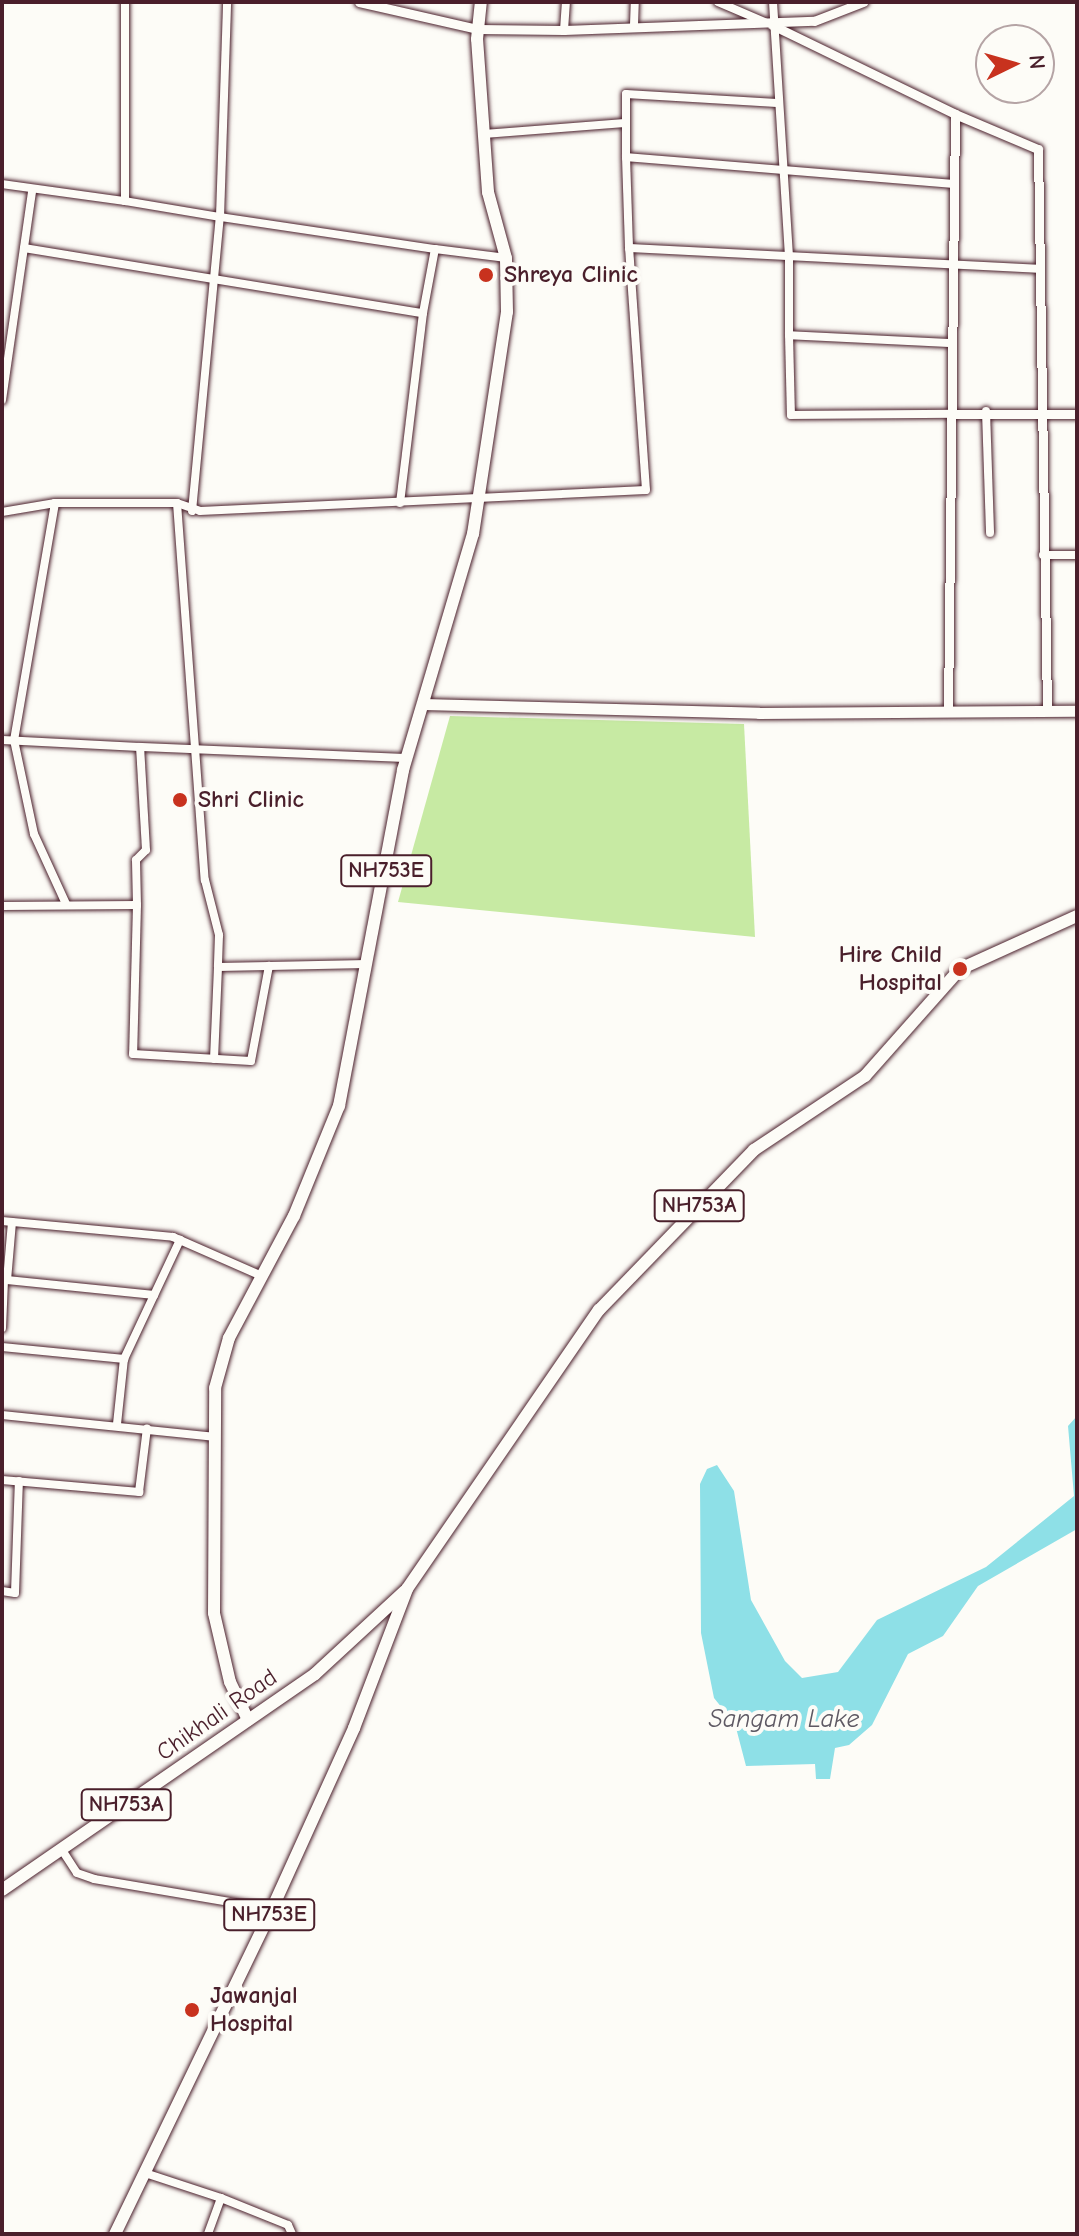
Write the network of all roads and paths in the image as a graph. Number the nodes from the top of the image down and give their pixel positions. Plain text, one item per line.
1 (125, 2) edge
2 (227, 2) edge
3 (359, 2) edge
4 (411, 2) edge
5 (481, 2) edge
6 (566, 2) edge
7 (635, 2) edge
8 (718, 2) edge
9 (773, 2) edge
10 (863, 2) edge
11 (410, 13) junction
12 (634, 25) junction
13 (772, 25) junction
14 (478, 29) junction
15 (564, 30) junction
16 (777, 103) junction
17 (955, 114) junction
18 (625, 123) junction
19 (484, 134) junction
20 (626, 157) junction
21 (782, 171) junction
22 (2, 184) edge
23 (953, 184) junction
24 (32, 191) junction
25 (125, 201) junction
26 (220, 217) junction
27 (24, 248) junction
28 (629, 248) junction
29 (435, 249) junction
30 (789, 256) junction
31 (506, 258) junction
32 (952, 263) junction
33 (1038, 269) junction
34 (216, 278) junction
35 (423, 313) junction
36 (789, 335) junction
37 (950, 343) junction
38 (2, 400) edge
39 (986, 411) junction
40 (1043, 412) junction
41 (953, 414) junction
42 (1077, 414) edge
43 (479, 501) junction
44 (55, 503) junction
45 (177, 503) junction
46 (400, 503) junction
47 (192, 511) junction
48 (2, 512) edge
49 (990, 533) dead end
50 (1043, 555) junction
51 (1077, 555) edge
52 (423, 704) junction
53 (948, 711) junction
54 (1047, 711) junction
55 (1077, 711) edge
56 (2, 740) edge
57 (14, 740) junction
58 (140, 747) junction
59 (195, 749) junction
60 (407, 758) junction
61 (66, 904) junction
62 (137, 905) junction
63 (2, 906) edge
64 (1077, 916) edge
65 (369, 964) junction
66 (269, 966) junction
67 (218, 967) junction
68 (214, 1059) junction
69 (7, 1221) edge
70 (180, 1240) junction
71 (262, 1276) junction
72 (4, 1280) edge
73 (154, 1295) junction
74 (2, 1328) edge
75 (2, 1347) edge
76 (124, 1359) junction
77 (2, 1415) edge
78 (117, 1424) junction
79 (147, 1428) junction
80 (216, 1437) junction
81 (2, 1480) edge
82 (19, 1481) junction
83 (407, 1589) junction
84 (2, 1591) edge
85 (248, 1720) junction
86 (62, 1850) junction
87 (2, 1890) edge
88 (272, 1909) junction
89 (145, 2173) junction
90 (221, 2198) junction
91 (115, 2234) edge
92 (208, 2234) edge
93 (292, 2234) edge

1 - 25 street
2 - 26 street
3 - 11 street
4 - 11 street
5 - 14 highway, NH753E
6 - 15 street
7 - 12 street
8 - 13 street
9 - 13 street
10 - 13 street
11 - 14 street
12 - 13 street
12 - 15 street
13 - 16 street
13 - 17 street
14 - 15 street
14 - 19 highway, NH753E
16 - 18 street
16 - 21 street
17 - 23 street
17 - 33 street
18 - 19 street
18 - 20 street
19 - 31 highway, NH753E
20 - 21 street
20 - 28 street
21 - 23 street
21 - 30 street
22 - 24 street
23 - 32 street
24 - 25 street
24 - 27 street
25 - 26 street
26 - 29 street
26 - 34 street
27 - 34 street
27 - 38 street
28 - 30 street
28 - 43 street
29 - 31 street
29 - 35 street
30 - 32 street
30 - 36 street
31 - 43 highway, NH753E
32 - 33 street
32 - 37 street
33 - 40 street
34 - 35 street
34 - 47 street
35 - 46 street
36 - 37 street
36 - 41 street
37 - 41 street
39 - 40 street
39 - 41 street
39 - 49 street
40 - 42 street
40 - 50 street
41 - 53 street
43 - 46 street
43 - 52 highway, NH753E
44 - 45 street
44 - 48 street
44 - 57 street
45 - 47 street
45 - 59 street
46 - 47 street
50 - 51 street
50 - 54 street
52 - 53 main road
52 - 60 highway, NH753E
53 - 54 main road
54 - 55 main road
56 - 57 street
57 - 58 street
57 - 61 street
58 - 59 street
58 - 62 street
59 - 60 street
59 - 67 street
60 - 65 highway, NH753E
61 - 62 street
61 - 63 street
62 - 68 street
64 - 83 highway, NH753A
65 - 66 street
65 - 71 highway, NH753E
66 - 67 street
66 - 68 street
67 - 68 street
69 - 70 street
69 - 72 street
70 - 71 street
70 - 73 street
71 - 80 highway, NH753E
72 - 73 street
72 - 74 street
73 - 76 street
75 - 76 street
76 - 78 street
77 - 78 street
78 - 79 street
79 - 80 street
79 - 82 street
80 - 85 highway, NH753E
81 - 82 street
82 - 84 street
83 - 85 highway, Chikhali Road / NH753A
83 - 88 highway, NH753E
85 - 86 highway, Chikhali Road / NH753A
86 - 87 highway, Chikhali Road / NH753A
86 - 88 street
88 - 89 highway, NH753E
89 - 90 street
89 - 91 highway, NH753E
90 - 92 street
90 - 93 street

